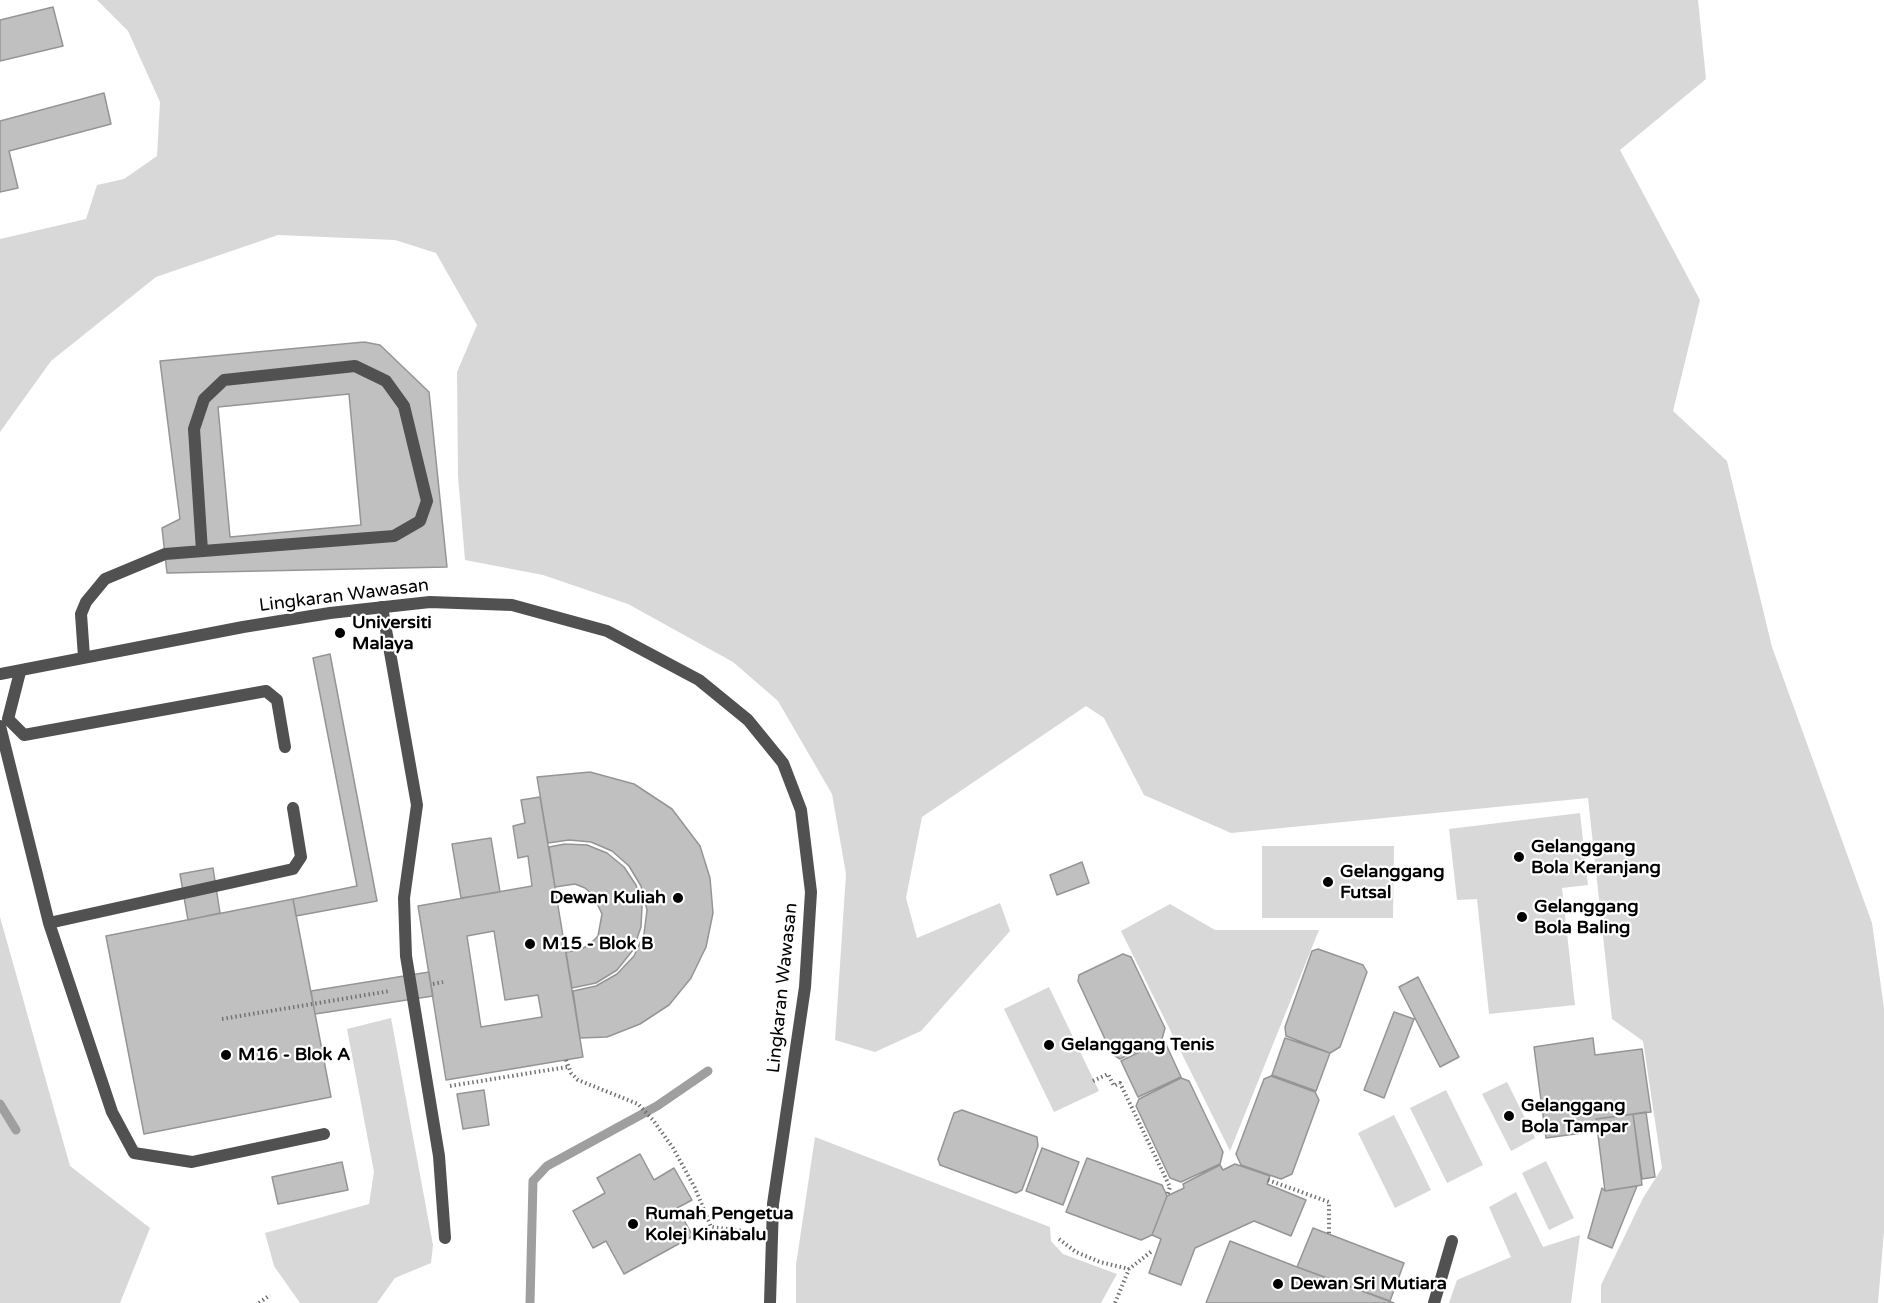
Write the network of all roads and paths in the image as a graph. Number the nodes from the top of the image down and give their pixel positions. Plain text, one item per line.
1 (202, 551) junction
2 (382, 607) junction
3 (84, 657) junction
4 (20, 672) junction
5 (0, 674) edge
6 (0, 726) edge
7 (285, 747) dead end
8 (293, 808) dead end
9 (49, 923) junction
10 (443, 982) dead end
11 (431, 984) dead end
12 (396, 990) dead end
13 (222, 1019) dead end
14 (566, 1060) dead end
15 (567, 1067) junction
16 (1094, 1081) dead end
17 (427, 1090) junction
18 (324, 1134) dead end
19 (1268, 1180) dead end
20 (1167, 1196) dead end
21 (744, 1231) dead end
22 (1329, 1234) dead end
23 (445, 1238) dead end
24 (1059, 1239) dead end
25 (1452, 1241) dead end
26 (1152, 1251) dead end
27 (1130, 1269) junction
28 (270, 1294) dead end
29 (259, 1303) edge
30 (771, 1303) edge
31 (1115, 1303) edge
32 (1434, 1303) edge

1 - 1 street
1 - 3 street
2 - 3 street, Lingkaran Wawasan
2 - 17 street
2 - 30 street, Lingkaran Wawasan
3 - 4 street, Lingkaran Wawasan
4 - 5 street, Lingkaran Wawasan
4 - 7 street
6 - 9 street
8 - 9 street
9 - 18 street
10 - 11 path
12 - 13 path
14 - 15 path
15 - 17 path
15 - 21 path
16 - 20 path
17 - 23 street
19 - 22 path
24 - 27 path
25 - 32 street
26 - 27 path
27 - 31 path
28 - 29 path

